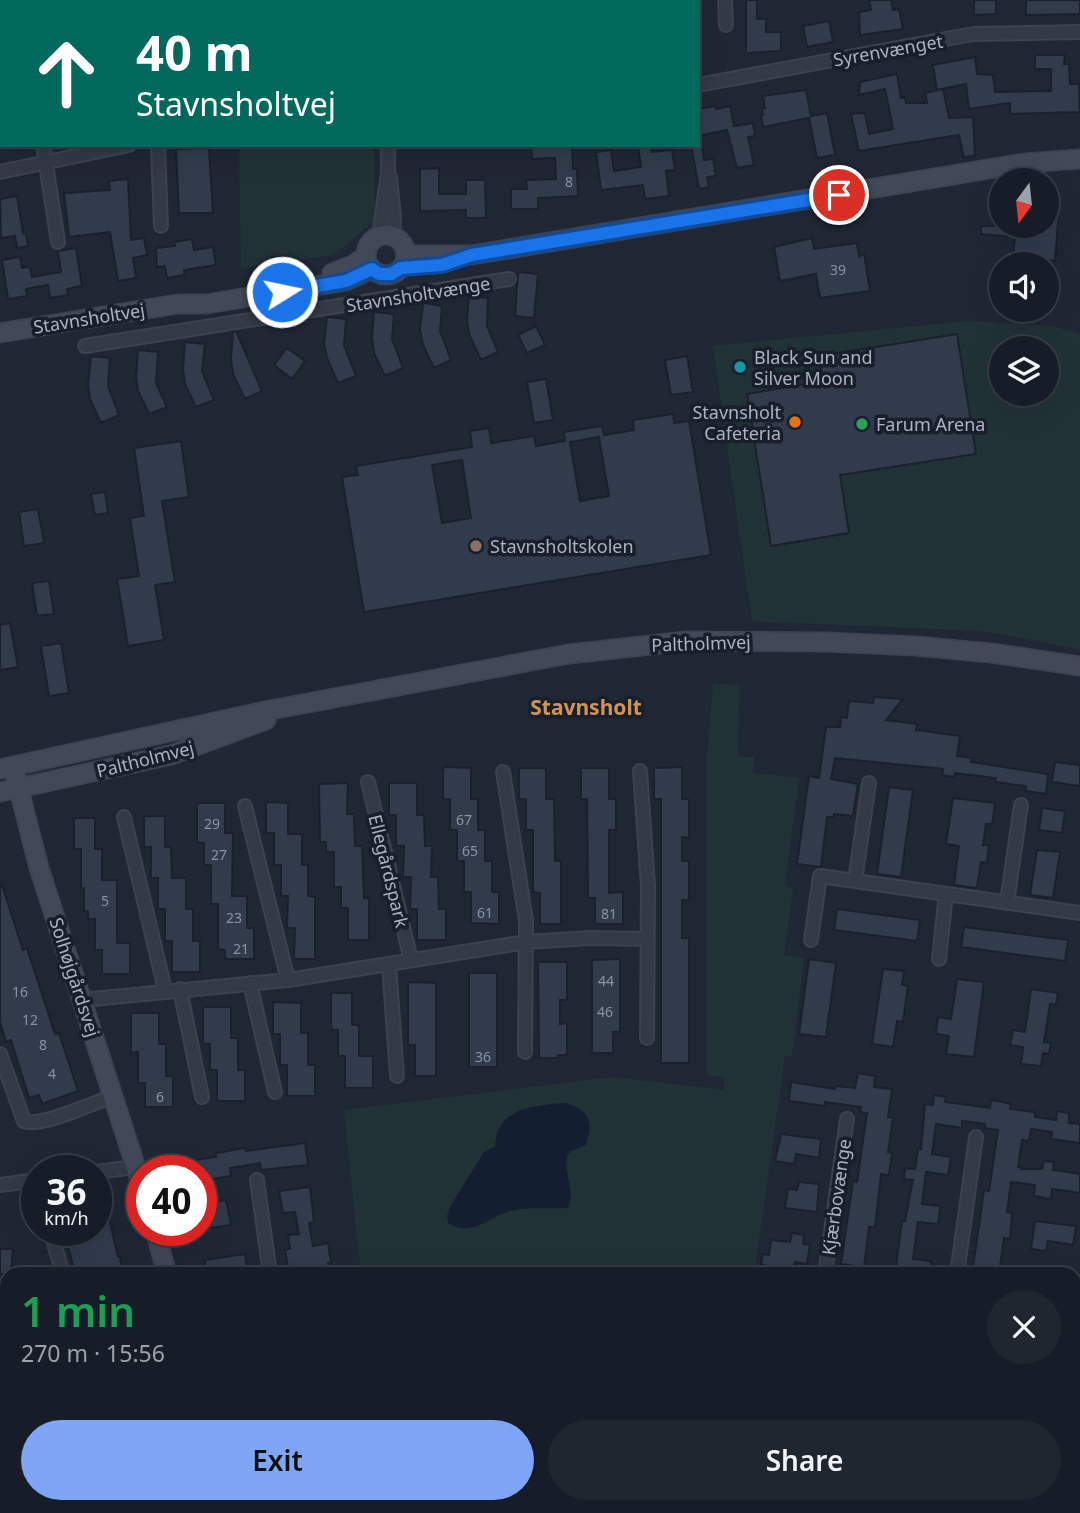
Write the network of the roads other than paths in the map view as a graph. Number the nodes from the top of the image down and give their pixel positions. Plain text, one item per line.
1 (725, 0) edge
2 (726, 25) dead end
3 (1080, 32) edge
4 (700, 85) edge
5 (43, 147) edge
6 (119, 147) edge
7 (159, 147) edge
8 (388, 147) edge
9 (1080, 159) edge
10 (46, 162) junction
11 (0, 172) edge
12 (161, 226) dead end
13 (386, 236) junction
14 (58, 242) dead end
15 (403, 261) junction
16 (369, 262) junction
17 (509, 279) dead end
18 (281, 287) junction
19 (285, 314) junction
20 (0, 333) edge
21 (85, 346) dead end
22 (1080, 666) edge
23 (326, 701) junction
24 (6, 767) edge
25 (640, 771) dead end
26 (503, 772) dead end
27 (368, 782) dead end
28 (869, 783) dead end
29 (19, 787) junction
30 (0, 792) edge
31 (1021, 805) dead end
32 (246, 806) dead end
33 (124, 817) dead end
34 (855, 881) junction
35 (946, 894) junction
36 (1007, 903) junction
37 (1080, 913) edge
38 (647, 939) junction
39 (811, 940) dead end
40 (526, 942) junction
41 (939, 959) dead end
42 (411, 960) junction
43 (389, 964) junction
44 (288, 980) junction
45 (250, 983) junction
46 (180, 989) junction
47 (165, 990) junction
48 (82, 1000) junction
49 (647, 1038) dead end
50 (525, 1052) dead end
51 (0, 1054) edge
52 (397, 1076) dead end
53 (275, 1092) dead end
54 (114, 1096) junction
55 (202, 1097) dead end
56 (847, 1119) dead end
57 (976, 1137) dead end
58 (132, 1155) edge
59 (257, 1180) dead end
60 (21, 1183) edge
61 (0, 1185) edge
62 (55, 1246) edge
63 (159, 1246) edge
64 (61, 1267) edge
65 (165, 1267) edge
66 (269, 1267) edge
67 (826, 1267) edge
68 (958, 1267) edge

1 - 2 street
3 - 4 street, Syrenvænget
5 - 10 street
6 - 10 street
7 - 12 street
8 - 13 street
9 - 15 street
10 - 11 street
10 - 14 street
13 - 15 street
13 - 16 street
15 - 16 street
16 - 18 street, Stavnsholtvej
17 - 19 street, Stavnsholtvænge
18 - 19 street
18 - 20 street, Stavnsholtvej
19 - 21 street, Stavnsholtvænge
22 - 23 street, Paltholmvej
23 - 24 street, Paltholmvej
23 - 29 street, Paltholmvej
24 - 29 street, Solhøjgårdsvej
25 - 38 street
26 - 40 street
27 - 42 street, Ellegårdspark
28 - 34 street
29 - 30 street, Paltholmvej
29 - 48 street, Solhøjgårdsvej
31 - 36 street
32 - 44 street
33 - 47 street
34 - 35 street
34 - 39 street
35 - 36 street
35 - 41 street
36 - 37 street
38 - 40 street
38 - 49 street
40 - 42 street
40 - 50 street
42 - 43 street
43 - 44 street
43 - 52 street
44 - 45 street
45 - 46 street
45 - 53 street
46 - 47 street
46 - 55 street
47 - 48 street
48 - 54 street, Solhøjgårdsvej
51 - 54 street
54 - 58 street, Solhøjgårdsvej
56 - 67 street, Kjærbovænge
57 - 68 street
59 - 66 street
60 - 61 street
62 - 64 street
63 - 65 street

